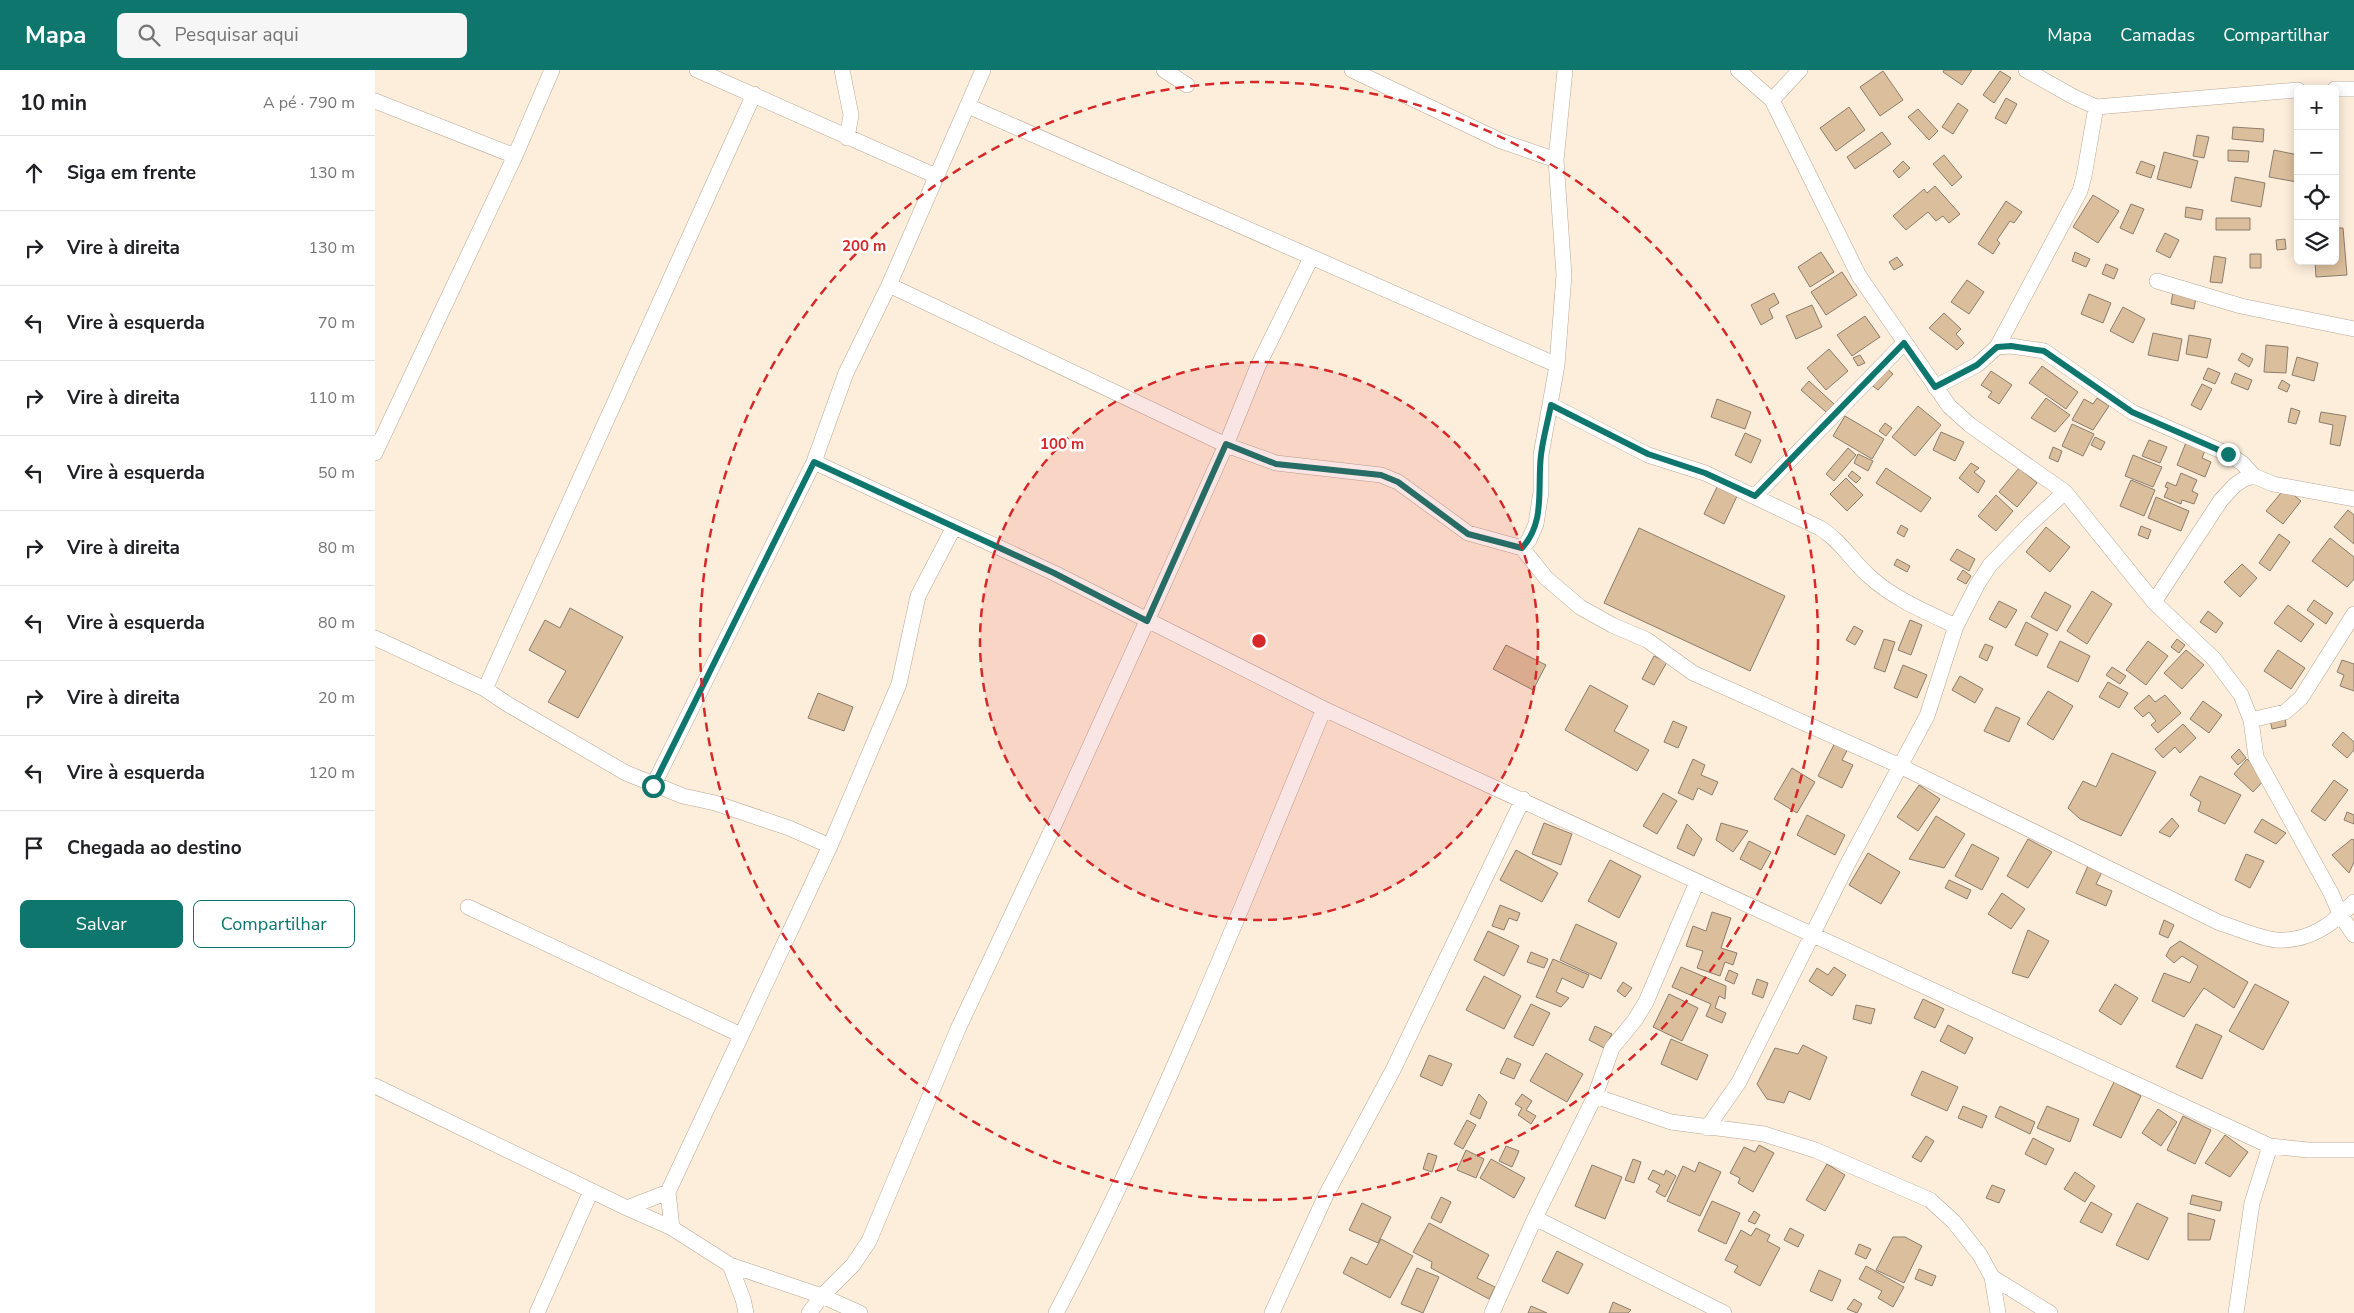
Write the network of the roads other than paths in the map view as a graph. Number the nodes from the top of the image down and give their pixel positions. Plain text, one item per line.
1 (553, 70) edge
2 (697, 70) edge
3 (842, 70) edge
4 (983, 70) edge
5 (1164, 70) edge
6 (1351, 70) edge
7 (1565, 70) edge
8 (1739, 70) edge
9 (1800, 70) edge
10 (2026, 70) edge
11 (1187, 85) dead end
12 (2339, 89) edge
13 (2354, 89) edge
14 (2294, 90) edge
15 (754, 94) junction
16 (1772, 100) junction
17 (375, 101) edge
18 (968, 106) junction
19 (2096, 106) junction
20 (847, 138) junction
21 (515, 156) junction
22 (1556, 160) junction
23 (936, 176) junction
24 (1311, 258) junction
25 (2157, 281) dead end
26 (889, 285) junction
27 (2354, 329) edge
28 (1904, 343) junction
29 (1997, 347) junction
30 (1557, 365) junction
31 (1935, 387) junction
32 (1551, 405) junction
33 (1226, 444) junction
34 (375, 453) edge
35 (814, 462) junction
36 (2255, 476) junction
37 (2065, 492) junction
38 (1755, 496) junction
39 (2354, 499) edge
40 (954, 527) junction
41 (1522, 548) junction
42 (2154, 602) junction
43 (2354, 614) edge
44 (1147, 621) junction
45 (1956, 626) junction
46 (375, 638) edge
47 (485, 689) junction
48 (1324, 709) junction
49 (2251, 720) junction
50 (1900, 766) junction
51 (653, 786) junction
52 (1523, 799) junction
53 (830, 846) junction
54 (1697, 882) junction
55 (2354, 902) edge
56 (468, 907) dead end
57 (2341, 916) junction
58 (1813, 933) junction
59 (2354, 935) edge
60 (741, 1035) junction
61 (375, 1086) edge
62 (1595, 1096) junction
63 (1707, 1128) junction
64 (2270, 1146) junction
65 (2354, 1150) edge
66 (591, 1191) junction
67 (668, 1192) junction
68 (627, 1208) junction
69 (1535, 1218) junction
70 (672, 1228) junction
71 (730, 1265) junction
72 (1992, 1277) junction
73 (822, 1296) junction
74 (537, 1313) edge
75 (745, 1313) edge
76 (809, 1313) edge
77 (860, 1313) edge
78 (1056, 1313) edge
79 (1271, 1313) edge
80 (1492, 1313) edge
81 (1724, 1313) edge
82 (1998, 1313) edge
83 (2050, 1313) edge
84 (2236, 1313) edge

1 - 21 street
2 - 15 street
3 - 20 street
4 - 18 street
5 - 11 street
6 - 22 street
7 - 22 street
8 - 16 street
9 - 16 street
10 - 19 street
12 - 13 street
14 - 19 street
15 - 20 street
15 - 47 street
16 - 28 street
17 - 21 street
18 - 23 street
18 - 24 street
19 - 29 street
20 - 23 street
21 - 34 street
22 - 30 street
23 - 26 street
24 - 30 street
24 - 33 street
25 - 27 street
26 - 33 street
26 - 35 street
28 - 31 street
28 - 38 street
29 - 31 street
29 - 36 street
30 - 32 street
31 - 37 street
32 - 38 street
32 - 41 street
33 - 41 street
33 - 44 street
35 - 40 street
35 - 51 street
36 - 39 street
36 - 42 street
37 - 42 street
37 - 45 street
38 - 45 street
40 - 44 street
40 - 53 street
41 - 50 street
42 - 49 street
43 - 49 street
44 - 48 street
44 - 73 street
45 - 50 street
46 - 47 street
47 - 51 street
48 - 52 street
48 - 78 street
49 - 57 street
50 - 57 street
50 - 58 street
51 - 53 street
52 - 54 street
52 - 79 street
53 - 60 street
54 - 58 street
54 - 62 street
55 - 57 street
56 - 60 street
57 - 59 street
58 - 63 street
58 - 64 street
60 - 67 street
61 - 66 street
62 - 63 street
62 - 69 street
63 - 72 street
64 - 65 street
64 - 84 street
66 - 68 street
66 - 74 street
67 - 68 street
67 - 70 street
68 - 70 street
69 - 80 street
69 - 81 street
70 - 71 street
71 - 73 street
71 - 75 street
72 - 82 street
72 - 83 street
73 - 76 street
73 - 77 street

